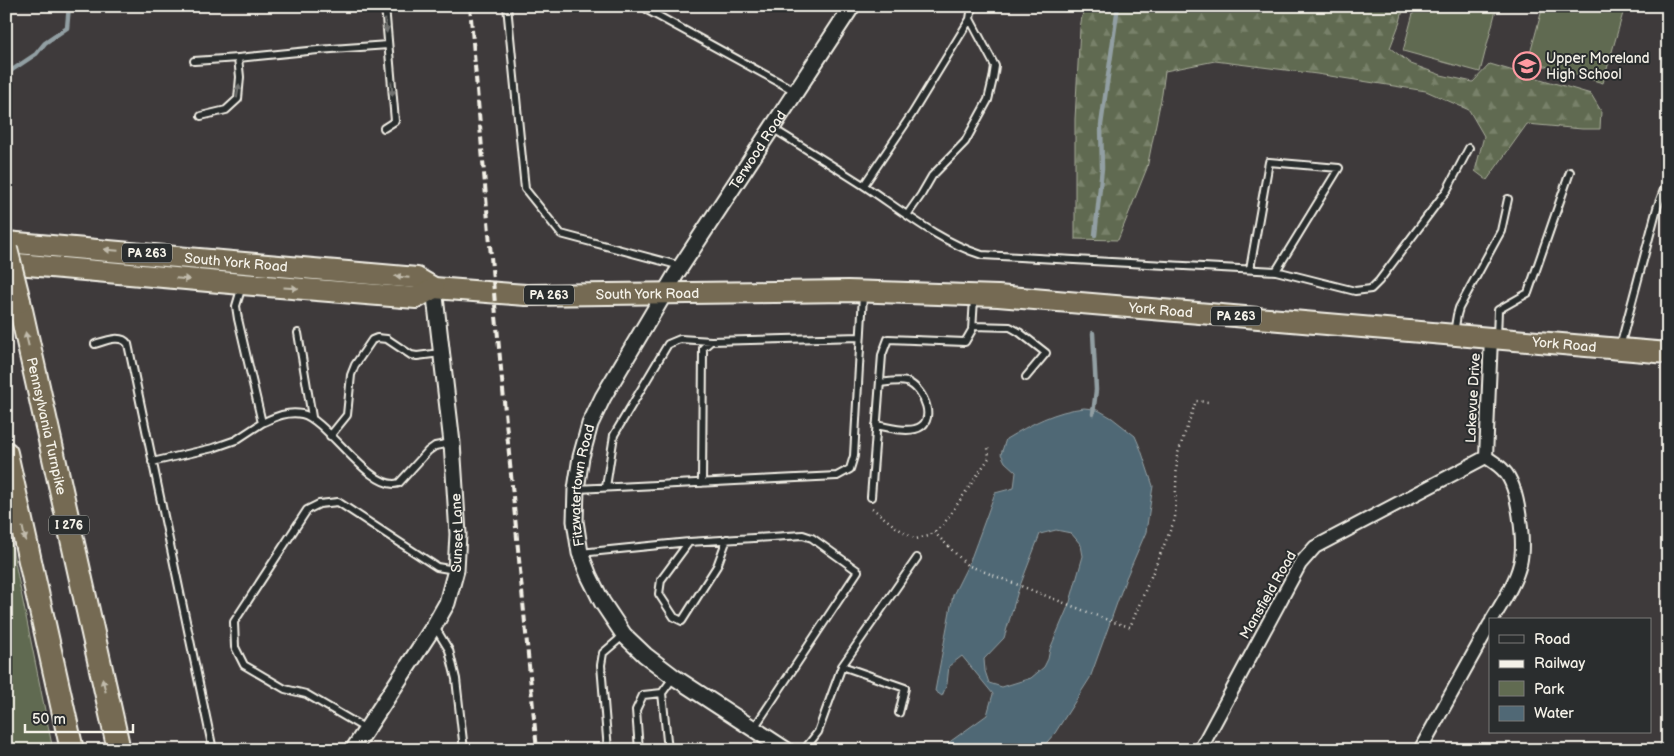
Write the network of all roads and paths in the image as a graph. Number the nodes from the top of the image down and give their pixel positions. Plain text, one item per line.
1 (384, 6) edge
2 (507, 6) edge
3 (644, 6) edge
4 (852, 6) edge
5 (972, 6) edge
6 (970, 19) junction
7 (388, 45) junction
8 (238, 58) junction
9 (194, 61) dead end
10 (796, 92) junction
11 (202, 116) dead end
12 (384, 128) dead end
13 (772, 128) junction
14 (1469, 148) dead end
15 (1570, 172) dead end
16 (1668, 179) edge
17 (864, 186) junction
18 (1508, 199) dead end
19 (907, 215) junction
20 (6, 242) edge
21 (6, 249) edge
22 (6, 263) edge
23 (681, 266) junction
24 (1250, 269) junction
25 (1276, 271) junction
26 (242, 284) junction
27 (434, 288) junction
28 (803, 291) joint
29 (863, 291) junction
30 (664, 294) junction
31 (974, 295) junction
32 (973, 326) junction
33 (298, 333) dead end
34 (1454, 334) junction
35 (860, 337) junction
36 (1494, 338) junction
37 (711, 341) junction
38 (94, 344) dead end
39 (1620, 348) junction
40 (1668, 352) edge
41 (441, 353) junction
42 (1026, 378) dead end
43 (880, 383) junction
44 (1208, 402) dead end
45 (312, 418) junction
46 (262, 423) junction
47 (876, 425) junction
48 (330, 436) junction
49 (452, 443) junction
50 (988, 447) dead end
51 (6, 452) edge
52 (1486, 457) junction
53 (152, 462) junction
54 (702, 483) junction
55 (606, 488) junction
56 (576, 489) junction
57 (871, 497) joint
58 (934, 532) junction
59 (727, 539) junction
60 (689, 542) junction
61 (580, 553) junction
62 (917, 558) dead end
63 (456, 570) junction
64 (1493, 618) edge
65 (434, 626) junction
66 (1489, 626) edge
67 (624, 635) junction
68 (842, 666) junction
69 (674, 677) junction
70 (662, 693) junction
71 (899, 713) dead end
72 (754, 728) junction
73 (366, 730) junction
74 (1668, 746) edge
75 (72, 750) edge
76 (119, 750) edge
77 (213, 750) edge
78 (353, 750) edge
79 (464, 750) edge
80 (608, 750) edge
81 (639, 750) edge
82 (668, 750) edge
83 (786, 750) edge
84 (804, 750) edge
85 (1200, 750) edge
86 (1420, 750) edge
87 (1666, 750) edge

1 -> 7 lane
2 - 23 lane
3 - 10 lane
4 - 10 street, Terwood Road
5 - 6 lane
6 - 17 lane
6 - 19 lane
7 - 8 lane
7 -> 12 lane
8 - 9 lane
11 -> 8 lane
10 - 13 street, Terwood Road
13 - 17 lane
13 - 23 street, Terwood Road
14 - 25 lane
15 - 36 lane
16 - 39 lane
17 - 19 lane
18 - 34 lane
19 - 24 lane
27 -> 20 highway, South York Road / PA 263
76 -> 21 highway, Pennsylvania Turnpike / I 276, bridge
22 -> 26 highway, South York Road / PA 263
23 - 30 street, Terwood Road
24 - 25 lane
24 - 25 lane
26 -> 27 highway, South York Road / PA 263
26 - 46 lane
27 - 30 highway, South York Road / PA 263
27 - 41 street, Sunset Lane
28 - 29 highway, York Road / PA 263
28 - 30 highway, South York Road / PA 263
29 - 31 highway, York Road / PA 263
29 - 35 lane
30 - 56 street, Fitzwatertown Road
31 - 32 lane
31 - 34 highway, York Road / PA 263
32 - 42 lane
32 - 43 lane
33 - 45 lane
34 - 36 highway, York Road / PA 263
35 - 37 lane
35 - 54 lane
36 - 39 highway, York Road / PA 263
36 - 52 street, Lakevue Drive
37 - 54 lane
37 - 55 lane
38 - 53 lane
39 - 40 highway, York Road / PA 263
41 - 48 lane
41 - 49 street, Sunset Lane
43 - 47 lane
43 - 47 lane
44 - 58 path
45 - 46 lane
45 - 48 lane
46 - 53 lane
47 - 57 lane
48 - 49 lane
49 - 63 street, Sunset Lane
50 - 58 path
51 -> 75 highway
52 - 64 street, Lakevue Drive
52 - 85 street, Mansfield Road
53 - 77 lane
54 - 55 lane
55 - 56 lane
56 - 61 street, Fitzwatertown Road
57 - 58 path
59 - 60 lane
59 - 60 lane
59 - 72 lane
60 - 61 lane
61 - 67 street, Fitzwatertown Road
62 - 68 lane
63 - 65 street, Sunset Lane
63 - 73 lane
65 - 73 street, Sunset Lane
65 - 79 lane
66 - 86 street
67 - 69 street, Fitzwatertown Road
67 - 80 lane
68 - 71 lane
68 - 84 lane
69 - 70 lane
69 - 72 street, Fitzwatertown Road
70 - 81 lane
70 - 82 lane
72 - 83 street, Fitzwatertown Road
73 - 78 street, Sunset Lane
74 - 87 street

